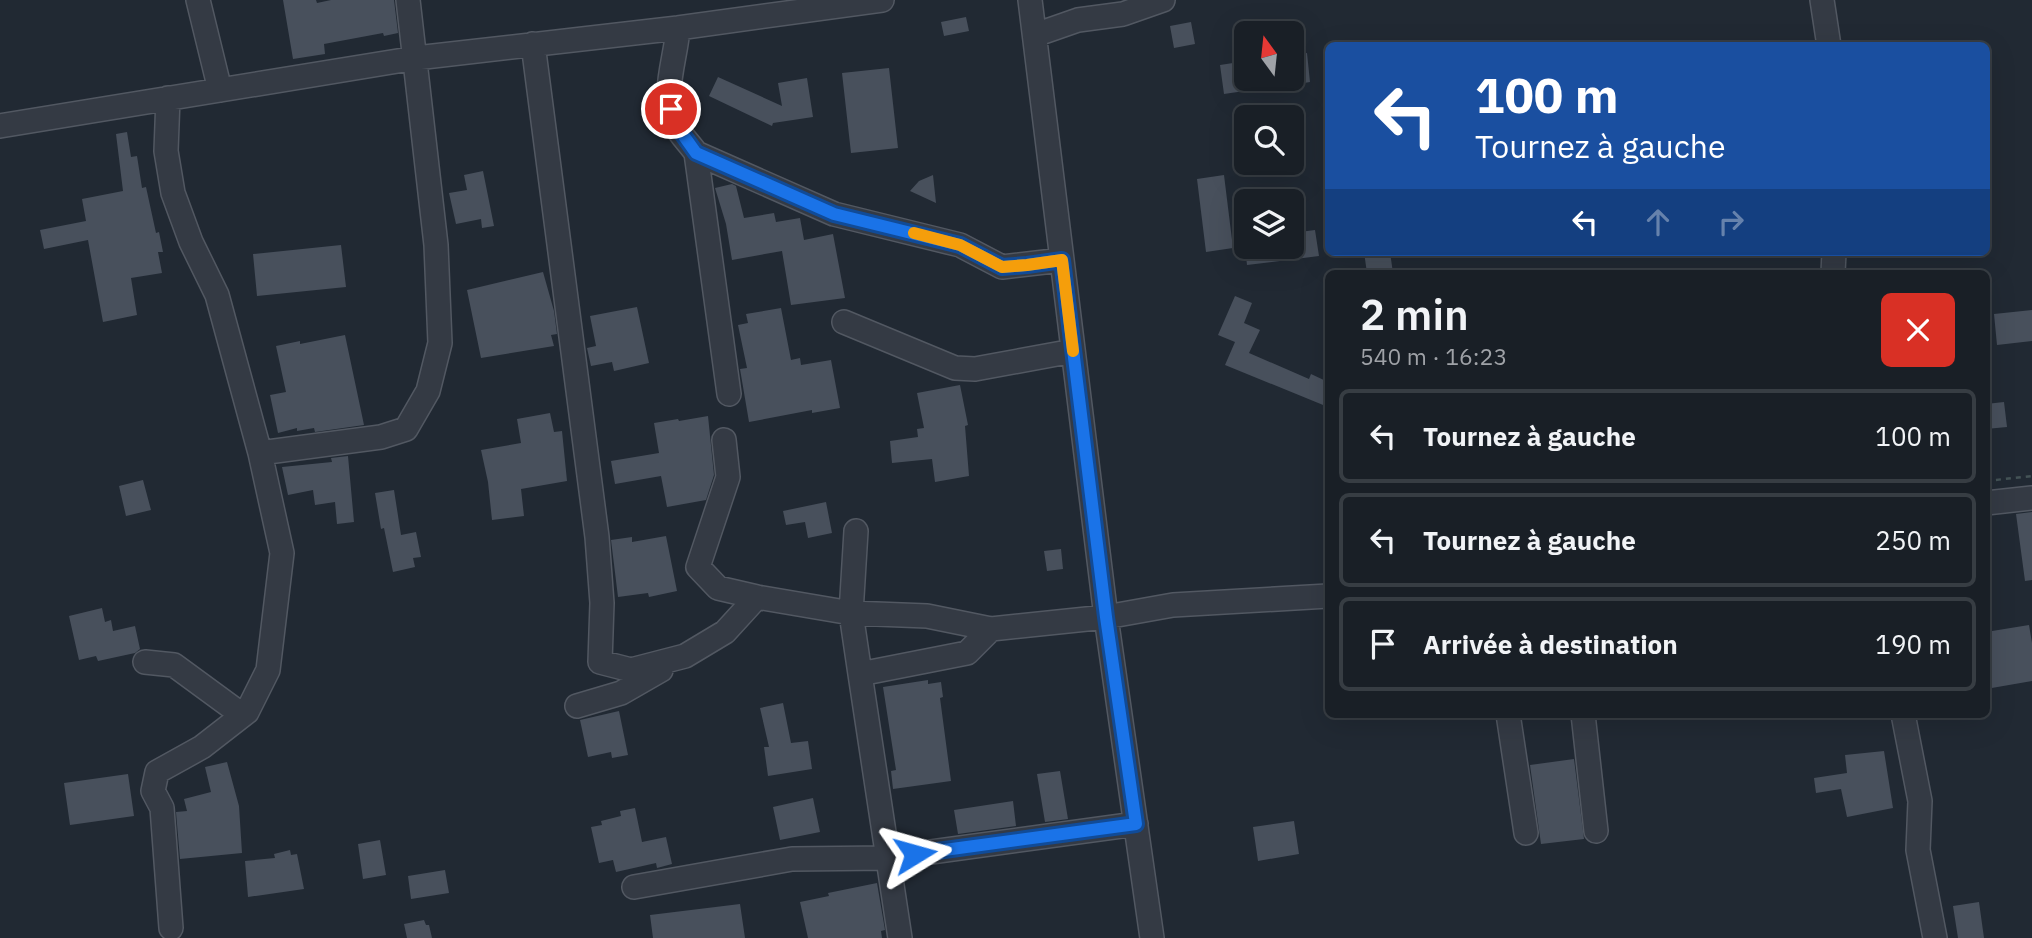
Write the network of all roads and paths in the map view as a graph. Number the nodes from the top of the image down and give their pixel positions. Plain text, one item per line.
1 (198, 0) edge
2 (408, 0) edge
3 (882, 0) edge
4 (1030, 0) edge
5 (1163, 0) edge
6 (1822, 0) edge
7 (678, 28) junction
8 (1035, 35) junction
9 (1828, 42) edge
10 (533, 44) junction
11 (416, 58) junction
12 (220, 89) junction
13 (168, 98) junction
14 (0, 126) edge
15 (696, 153) junction
16 (1062, 260) junction
17 (844, 322) dead end
18 (1073, 351) junction
19 (729, 394) dead end
20 (724, 440) dead end
21 (260, 453) junction
22 (2032, 477) edge
23 (1990, 481) edge
24 (2032, 498) edge
25 (1990, 503) edge
26 (856, 531) dead end
27 (1325, 596) edge
28 (757, 597) junction
29 (851, 613) junction
30 (1106, 617) junction
31 (991, 629) junction
32 (685, 656) junction
33 (145, 662) dead end
34 (860, 674) junction
35 (577, 706) dead end
36 (247, 712) junction
37 (1509, 718) edge
38 (1583, 718) edge
39 (1904, 718) edge
40 (1136, 824) junction
41 (1596, 831) dead end
42 (1526, 833) dead end
43 (887, 858) junction
44 (634, 887) dead end
45 (171, 929) dead end
46 (900, 938) edge
47 (1152, 938) edge
48 (1936, 938) edge

1 - 12 street
2 - 11 street
3 - 7 street
4 - 8 street
5 - 8 street
6 - 9 street
7 - 10 street
7 - 15 street
8 - 16 street
10 - 11 street
10 - 32 street
11 - 12 street
11 - 21 street
12 - 13 street
13 - 14 street
13 - 21 street
15 - 16 street
15 - 19 street
16 - 18 street
17 - 18 street
18 - 30 street
20 - 28 street
21 - 36 street
22 - 23 path
24 - 25 street
26 - 29 street
27 - 30 street
28 - 29 street
28 - 32 street
29 - 31 street
29 - 34 street
30 - 31 street
30 - 40 street
31 - 34 street
32 - 35 street
33 - 36 street
34 - 43 street
36 - 45 street
37 - 42 street
38 - 41 street
39 - 48 street
40 - 43 street
40 - 47 street
43 - 44 street
43 - 46 street

